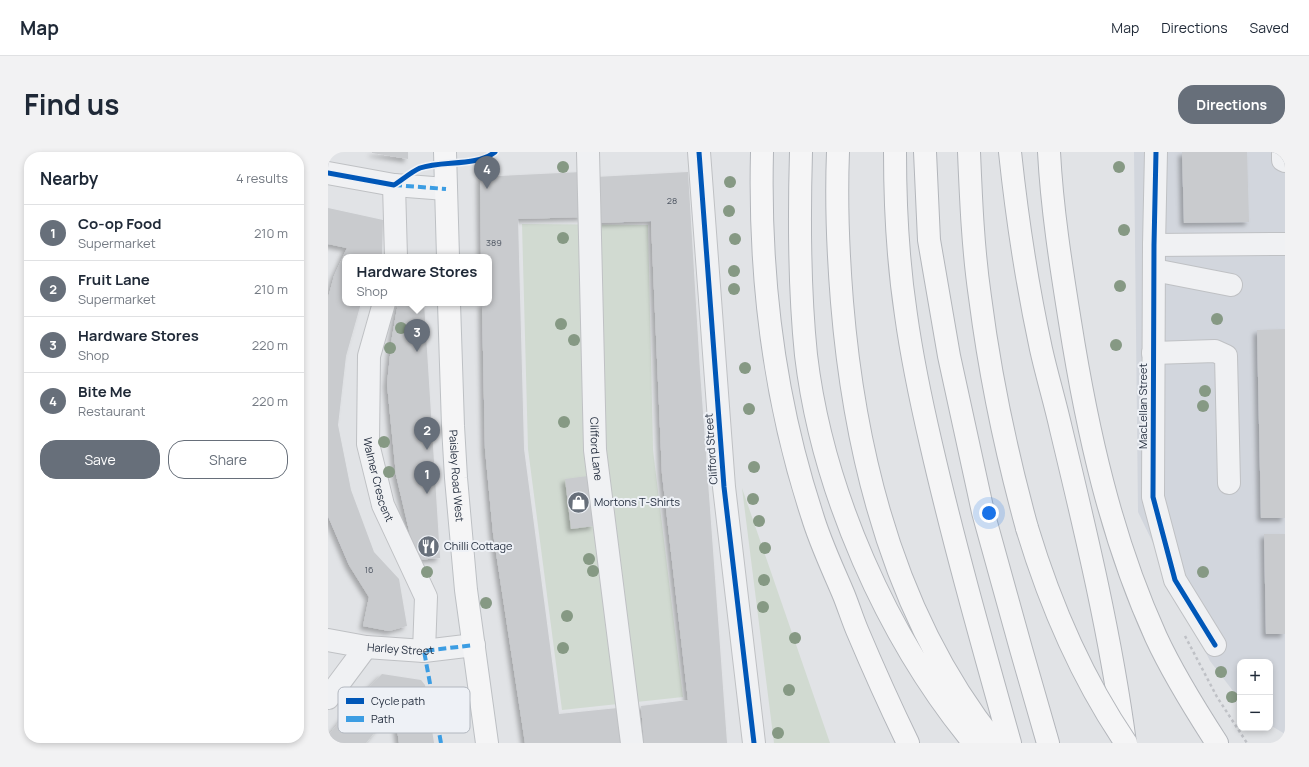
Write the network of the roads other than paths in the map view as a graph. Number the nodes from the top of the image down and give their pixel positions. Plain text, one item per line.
1 (445, 152) edge
2 (588, 152) edge
3 (699, 152) edge
4 (762, 152) edge
5 (801, 152) edge
6 (838, 152) edge
7 (895, 152) edge
8 (925, 152) edge
9 (969, 152) edge
10 (1010, 152) edge
11 (1049, 152) edge
12 (1156, 152) edge
13 (1282, 152) edge
14 (1285, 161) edge
15 (328, 173) edge
16 (394, 185) junction
17 (446, 189) junction
18 (1285, 244) edge
19 (1154, 245) junction
20 (396, 254) edge
21 (448, 254) edge
22 (1154, 270) junction
23 (1231, 285) dead end
24 (383, 306) edge
25 (449, 306) edge
26 (1153, 353) junction
27 (1229, 483) dead end
28 (328, 640) edge
29 (1215, 645) dead end
30 (474, 646) junction
31 (366, 647) junction
32 (424, 651) junction
33 (328, 698) edge
34 (487, 743) edge
35 (632, 743) edge
36 (754, 743) edge
37 (908, 743) edge
38 (974, 743) edge
39 (995, 743) edge
40 (1010, 743) edge
41 (1048, 743) edge
42 (1125, 743) edge
43 (1217, 743) edge

1 - 17 main road
2 - 35 street, Clifford Lane
3 - 36 street, Clifford Street
4 - 37 main road
5 - 38 main road
6 - 39 main road
7 - 40 main road
8 - 41 main road
9 - 42 main road, bridge
10 - 42 main road
11 - 43 main road
12 - 19 street, MacLellan Street
13 - 14 street
15 - 16 street
16 - 17 street
16 - 20 street
17 - 21 main road
18 - 19 street
19 - 22 street, MacLellan Street
22 - 23 street
22 - 26 street, MacLellan Street
24 - 32 street, Walmer Crescent
25 - 30 main road, Paisley Road West
26 - 27 street
26 - 29 street, MacLellan Street
28 - 31 street, Harley Street
30 - 32 street, Harley Street
30 - 34 main road, Paisley Road West
31 - 32 street, Harley Street
31 - 33 street

